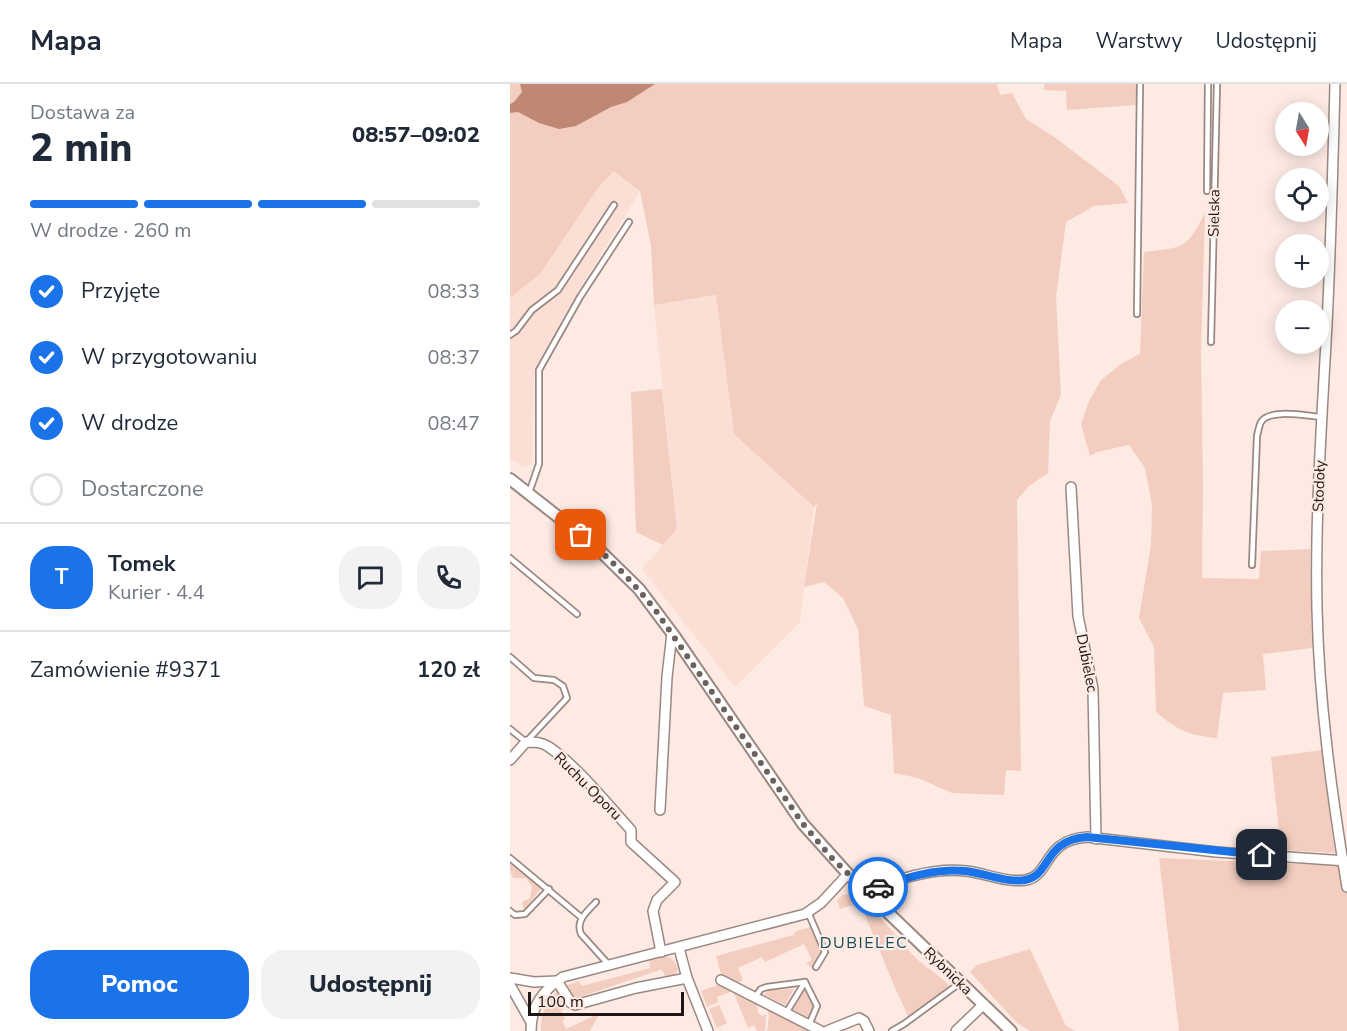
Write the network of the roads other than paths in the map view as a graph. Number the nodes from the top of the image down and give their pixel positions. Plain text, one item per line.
1 (1140, 84) edge
2 (1208, 84) edge
3 (1217, 84) edge
4 (1335, 84) edge
5 (1207, 191) dead end
6 (614, 205) dead end
7 (629, 222) dead end
8 (1137, 314) dead end
9 (510, 335) edge
10 (1211, 342) dead end
11 (1322, 417) junction
12 (510, 479) edge
13 (1071, 487) dead end
14 (529, 493) junction
15 (510, 558) edge
16 (1252, 565) dead end
17 (577, 614) dead end
18 (672, 633) junction
19 (510, 657) edge
20 (510, 729) edge
21 (526, 742) junction
22 (510, 760) edge
23 (660, 810) dead end
24 (1096, 839) junction
25 (510, 858) edge
26 (1345, 861) edge
27 (848, 874) junction
28 (1347, 887) edge
29 (549, 889) junction
30 (867, 892) junction
31 (596, 903) dead end
32 (510, 911) edge
33 (808, 912) junction
34 (582, 918) junction
35 (679, 948) junction
36 (661, 952) junction
37 (609, 965) junction
38 (816, 967) dead end
39 (510, 978) edge
40 (687, 978) junction
41 (721, 980) dead end
42 (557, 981) junction
43 (806, 982) junction
44 (960, 983) junction
45 (510, 985) edge
46 (755, 997) junction
47 (982, 1005) junction
48 (786, 1013) junction
49 (809, 1025) junction
50 (531, 1027) edge
51 (708, 1031) edge
52 (821, 1031) edge
53 (827, 1031) edge
54 (869, 1031) edge
55 (892, 1031) edge
56 (956, 1031) edge
57 (1011, 1031) edge

1 - 8 lane
2 - 5 lane, Sielska
3 - 10 lane, Sielska
4 - 11 street, Stodoły
6 - 9 lane
7 - 14 lane
11 - 16 lane
11 - 26 street, Stodoły
12 - 14 street, Rybnicka
13 - 24 street, Dubielec
14 - 18 street, Rybnicka
15 - 17 lane
18 - 23 street
18 - 27 street, Rybnicka
19 - 21 lane
20 - 21 lane
21 - 22 street
21 - 36 street, Ruchu Oporu
24 - 26 street
24 - 30 street
25 - 29 lane
26 - 28 street, Stodoły
27 - 30 street, Rybnicka
27 - 33 street
29 - 32 lane
29 - 34 lane
30 - 44 street, Rybnicka
31 - 34 lane
33 - 35 street
33 - 38 lane
34 - 37 lane
35 - 36 street
35 - 40 street
36 - 37 street
37 - 42 street
39 - 42 street
40 - 42 street
40 - 51 street
41 - 46 street
42 - 50 street
43 - 46 lane
43 - 48 lane
43 - 49 lane
44 - 47 street, Rybnicka
44 - 55 lane
45 - 50 street
46 - 48 street
47 - 56 street
47 - 57 street, Rybnicka
48 - 49 street
49 - 52 street
53 - 54 street

